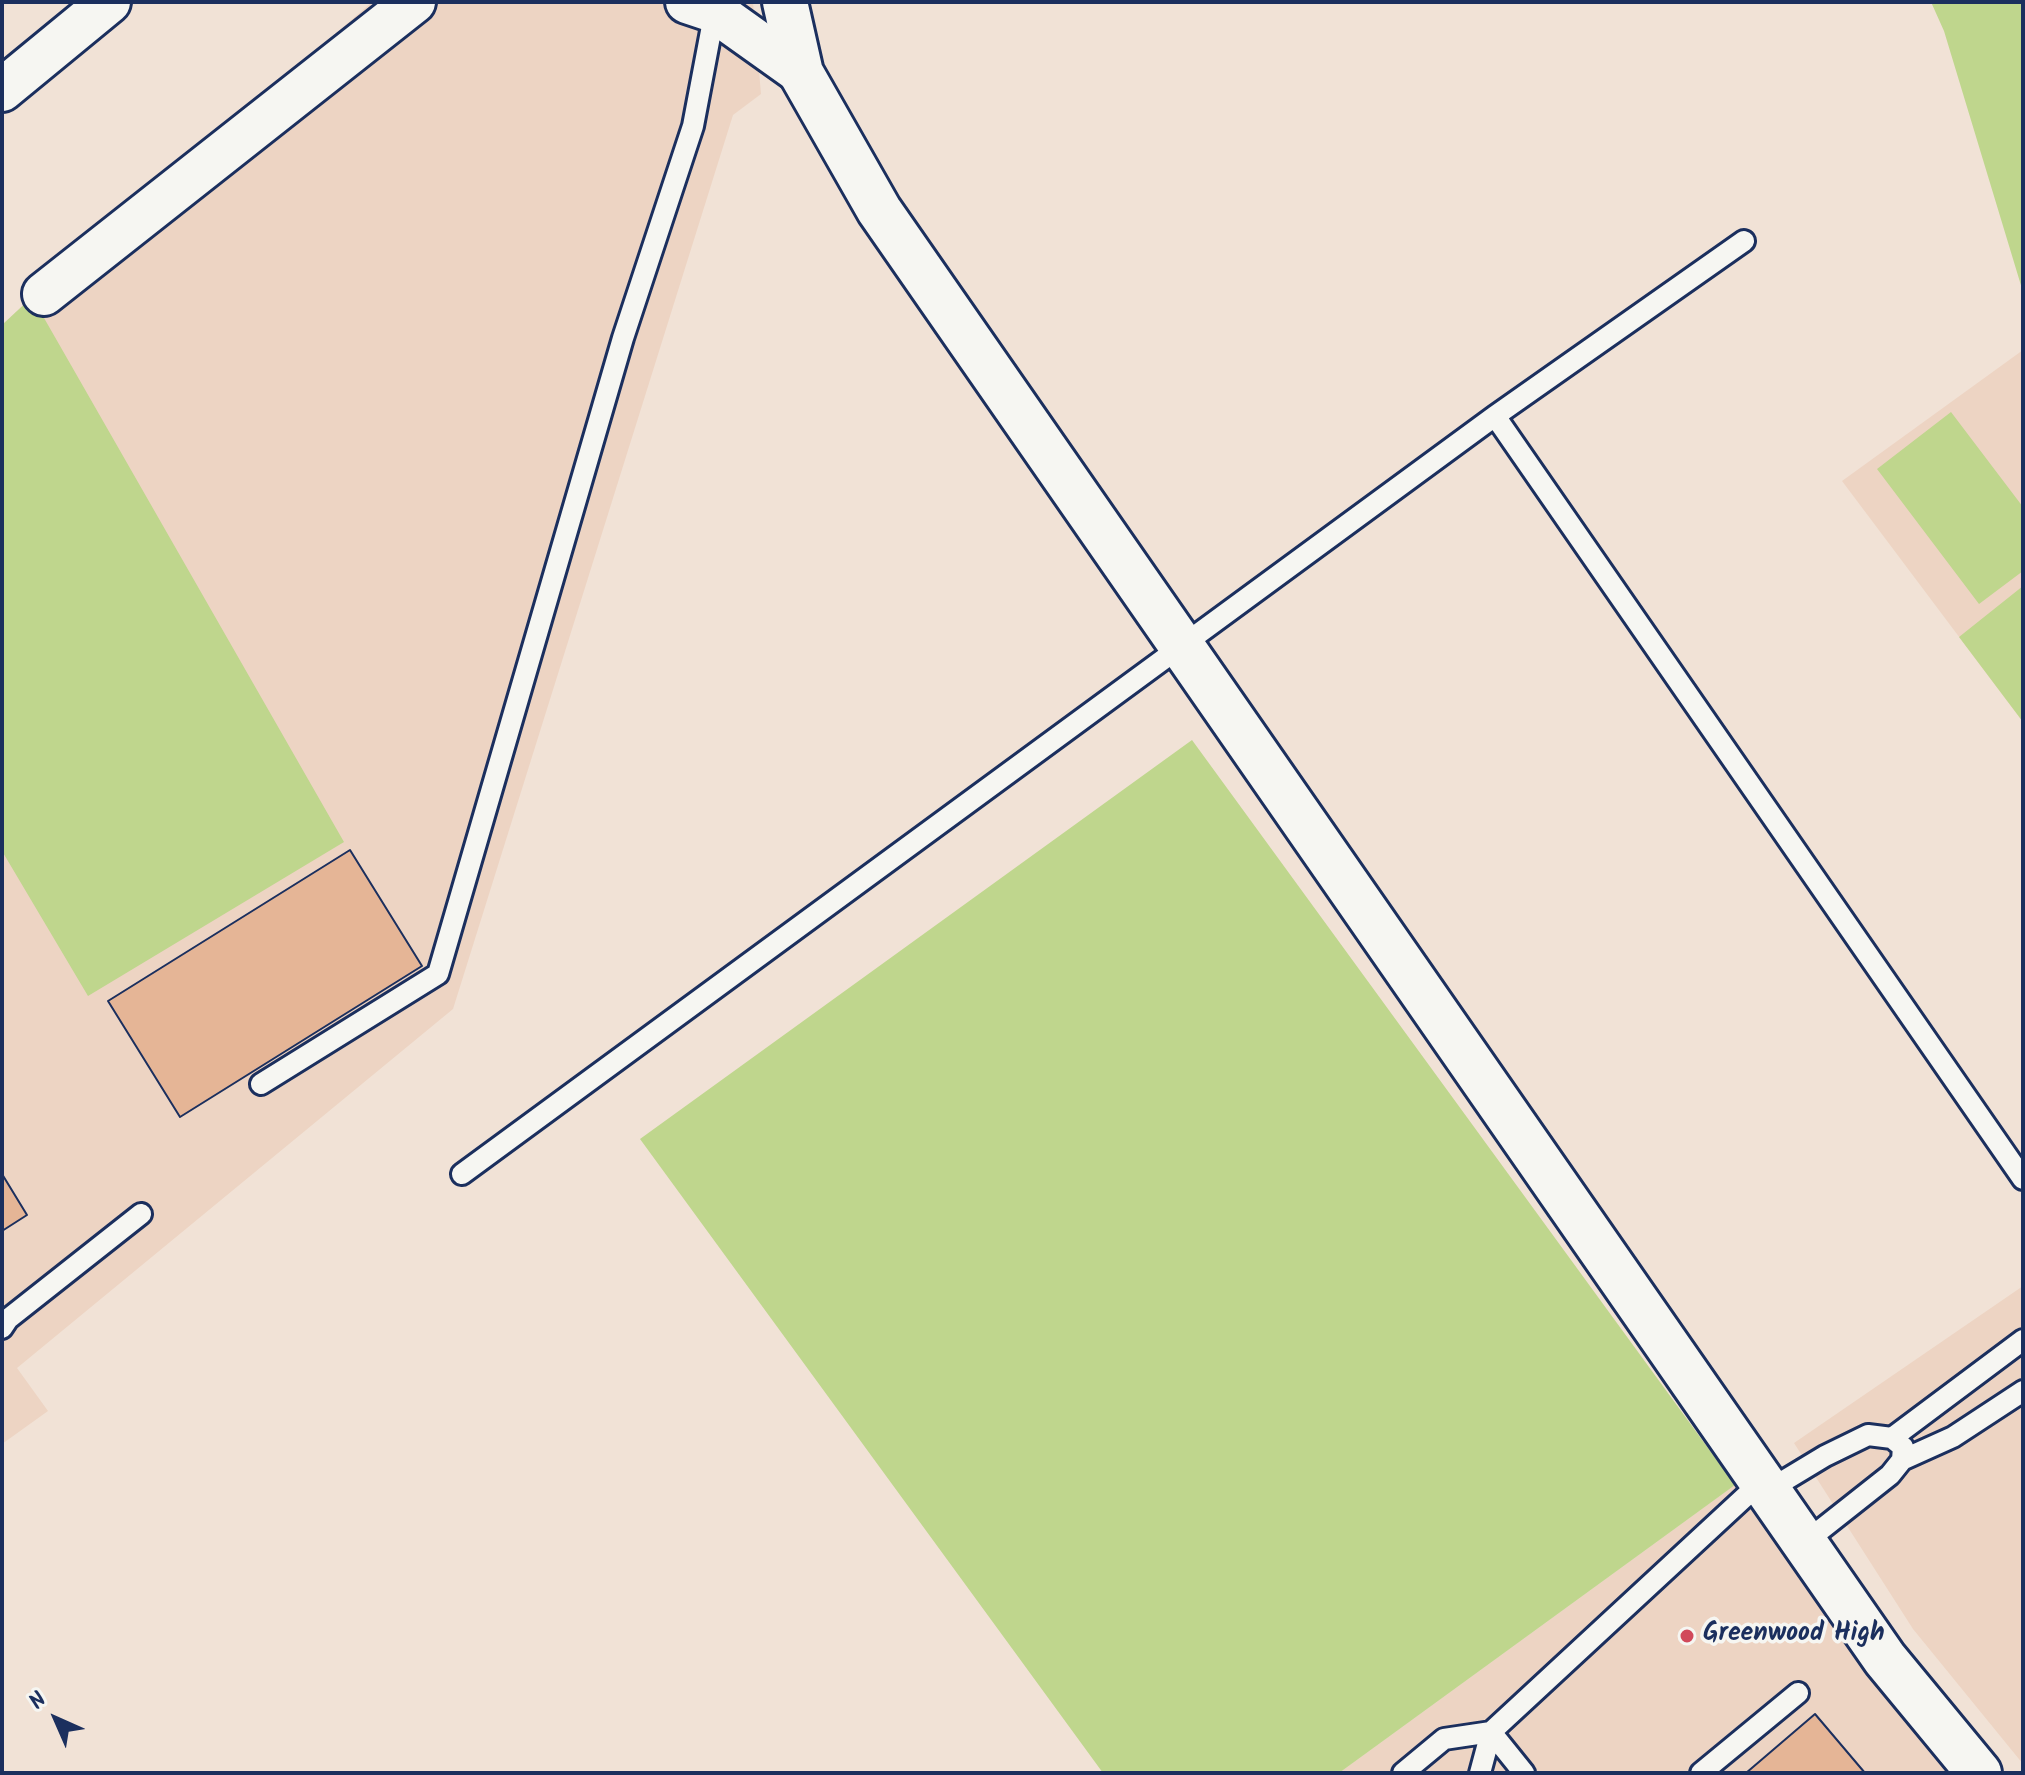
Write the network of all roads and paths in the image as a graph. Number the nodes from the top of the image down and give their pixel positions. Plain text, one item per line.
1 (109, 2) edge
2 (414, 2) edge
3 (785, 2) edge
4 (712, 5) edge
5 (801, 73) junction
6 (2, 90) edge
7 (1744, 241) dead end
8 (44, 294) dead end
9 (1495, 416) junction
10 (1181, 647) junction
11 (261, 1084) dead end
12 (462, 1174) dead end
13 (2023, 1179) edge
14 (141, 1214) dead end
15 (2, 1328) edge
16 (2023, 1340) edge
17 (2023, 1391) edge
18 (1892, 1438) junction
19 (1902, 1460) junction
20 (1764, 1486) junction
21 (1804, 1543) junction
22 (1798, 1693) dead end
23 (1491, 1732) junction
24 (1403, 1773) edge
25 (1480, 1773) edge
26 (1524, 1773) edge
27 (1701, 1773) edge
28 (1979, 1773) edge

1 - 6 street
2 - 8 street
3 - 5 street
4 - 5 street
4 - 11 lane
5 - 10 street
7 - 9 lane
9 - 10 lane
9 - 13 lane
10 - 12 lane
10 - 20 street
14 - 15 lane
16 - 18 lane
17 - 19 lane
18 - 19 lane
18 - 20 lane
19 - 21 lane
20 - 21 street
20 - 23 lane
21 - 28 street
22 - 27 lane
23 - 24 lane
23 - 25 lane
23 - 26 lane

